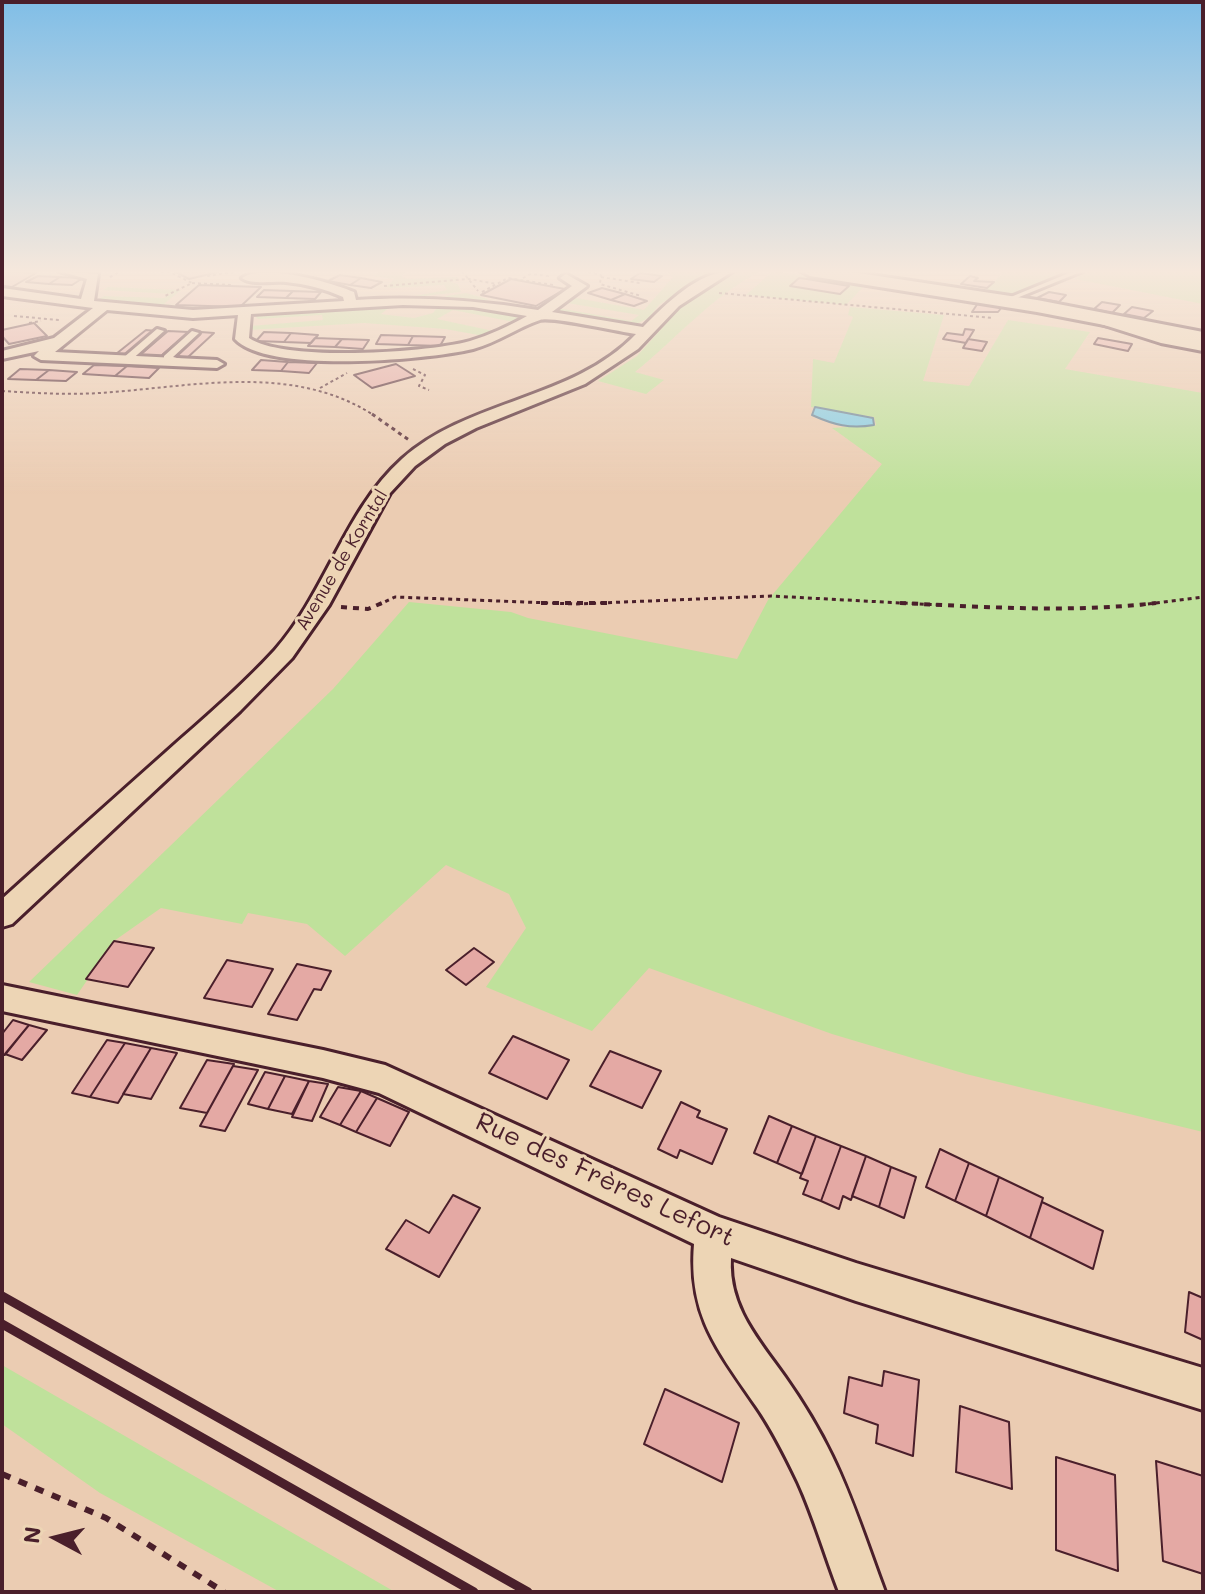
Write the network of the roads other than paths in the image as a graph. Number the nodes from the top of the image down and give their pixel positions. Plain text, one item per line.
1 (43, 345) edge
2 (54, 345) edge
3 (143, 345) edge
4 (181, 345) edge
5 (237, 345) edge
6 (472, 345) edge
7 (631, 345) edge
8 (231, 353) junction
9 (41, 356) junction
10 (126, 360) junction
11 (188, 361) junction
12 (197, 383) dead end
13 (2, 916) edge
14 (2, 998) edge
15 (714, 1234) junction
16 (1203, 1389) edge
17 (862, 1592) edge

1 - 9 street
2 - 9 street
3 - 10 lane
4 - 11 lane
5 - 8 street
6 - 8 street
7 - 13 street, Avenue de Korntal
8 - 11 street
8 - 12 street
9 - 10 street
10 - 11 street
14 - 15 street, Rue des Frères Lefort
15 - 16 street, Rue des Frères Lefort
15 - 17 street

